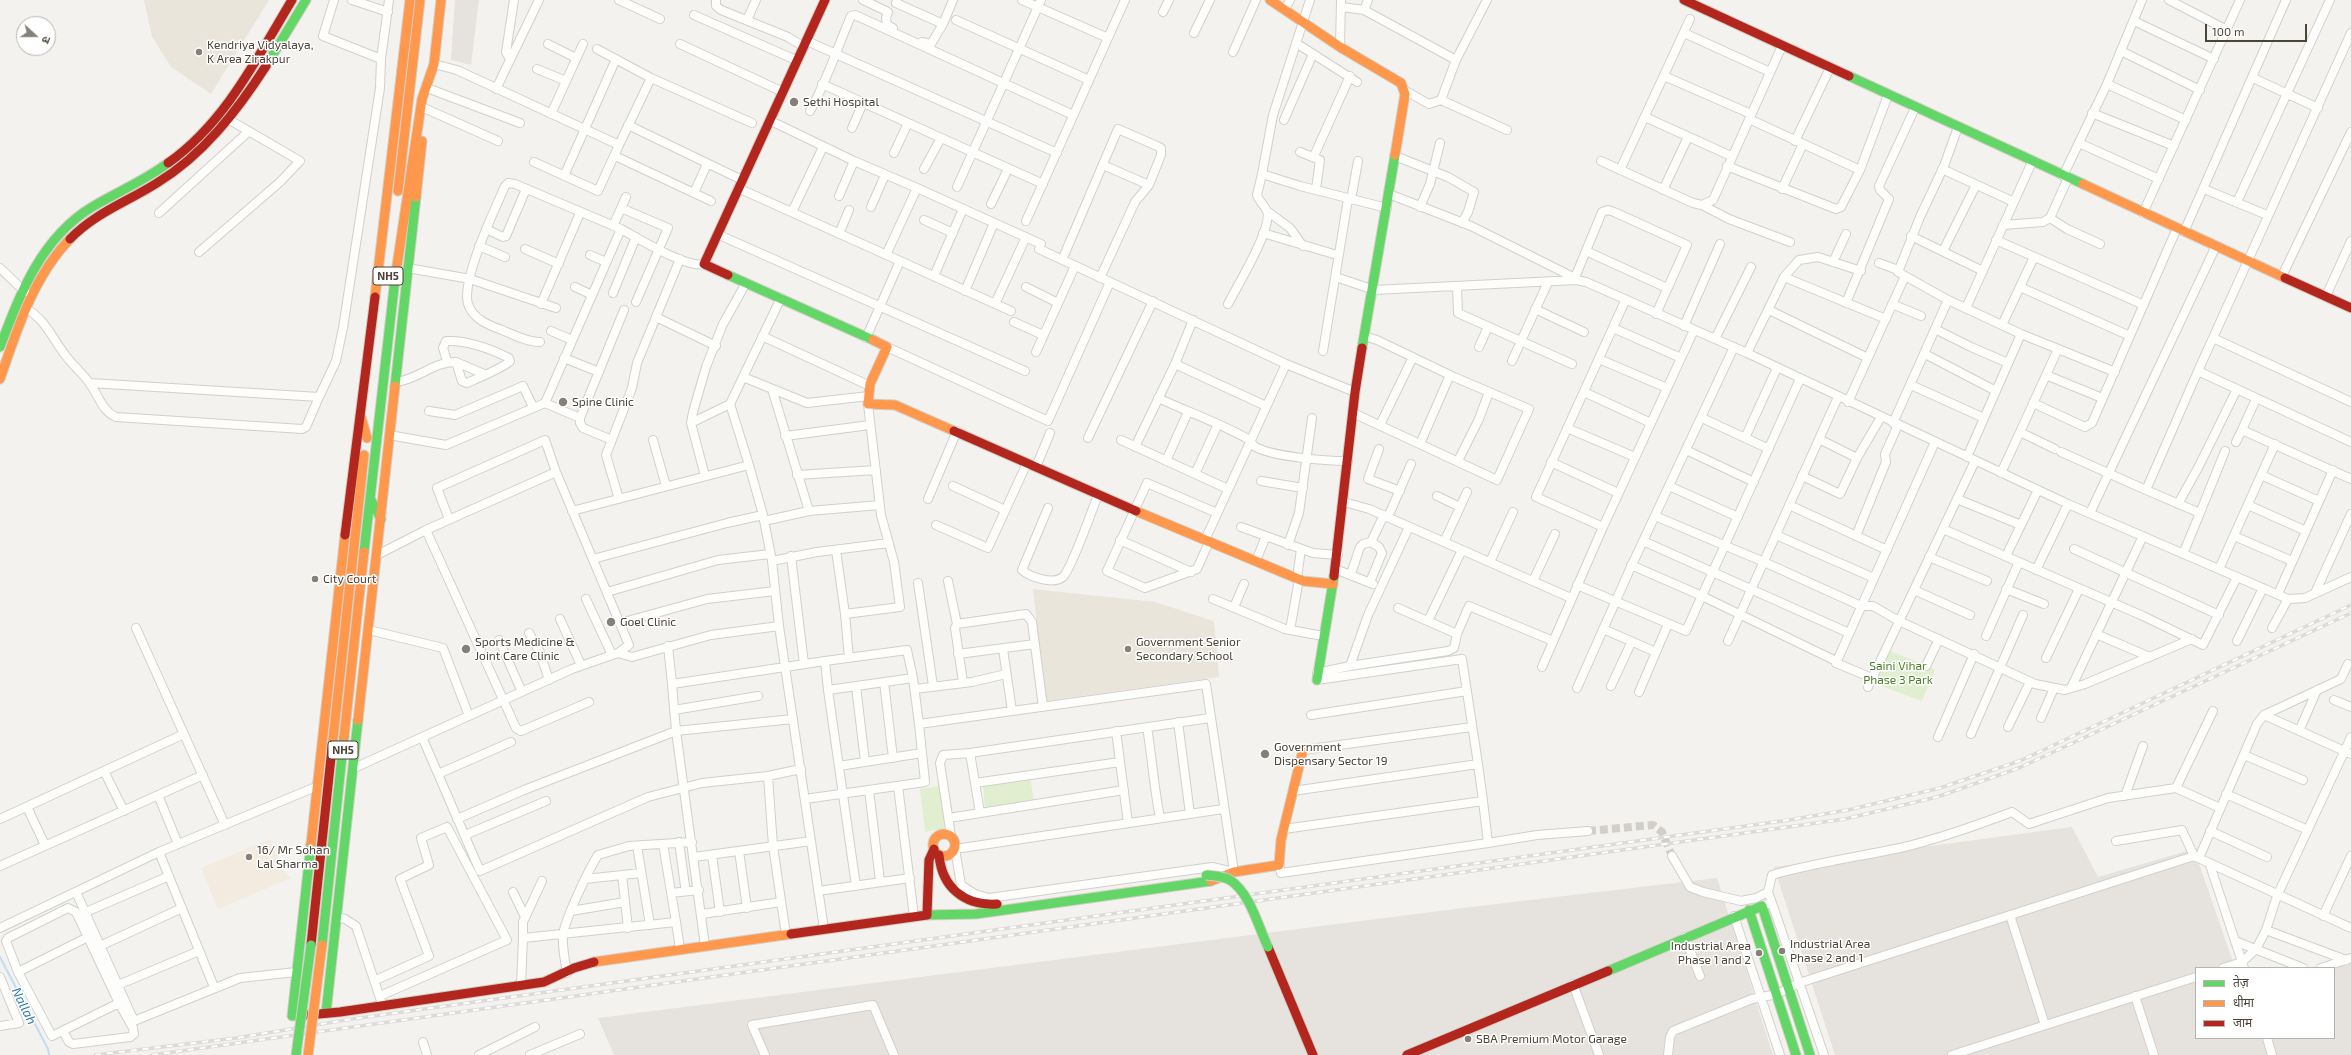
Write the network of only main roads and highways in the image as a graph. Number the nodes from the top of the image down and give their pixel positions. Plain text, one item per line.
1 (292, 0) edge
2 (306, 0) edge
3 (410, 0) edge
4 (420, 0) edge
5 (441, 0) edge
6 (825, 0) edge
7 (1270, 0) edge
8 (1684, 0) edge
9 (423, 104) junction
10 (221, 111) junction
11 (229, 119) junction
12 (2351, 308) edge
13 (3, 338) junction
14 (14, 341) junction
15 (0, 347) edge
16 (0, 379) edge
17 (361, 418) junction
18 (367, 438) junction
19 (370, 498) junction
20 (381, 519) junction
21 (1333, 584) junction
22 (1317, 677) road end
23 (1303, 750) road end
24 (936, 852) junction
25 (1750, 910) junction
26 (927, 915) junction
27 (326, 1013) junction
28 (296, 1055) edge
29 (308, 1055) edge
30 (1313, 1055) edge
31 (1407, 1055) edge
32 (1796, 1055) edge
33 (1810, 1055) edge

1 - 10 main road
2 - 11 main road
3 - 17 main road
4 - 18 main road, NH5
5 - 9 main road, NH5
6 - 21 main road
7 - 21 main road
8 - 12 main road
9 - 19 main road, NH5
9 - 20 main road
10 - 11 main road
10 - 13 main road
11 - 14 main road
13 - 14 main road
13 - 15 main road
14 - 16 main road
17 - 18 main road
17 - 27 main road
18 - 28 main road, NH5, bridge
19 - 20 main road
19 - 29 main road, NH5, bridge
20 - 27 main road
21 - 22 main road
23 - 26 main road
24 - 24 main road
24 - 26 main road
24 - 30 main road, bridge
25 - 31 main road
25 - 32 main road
25 - 33 main road
26 - 27 main road

